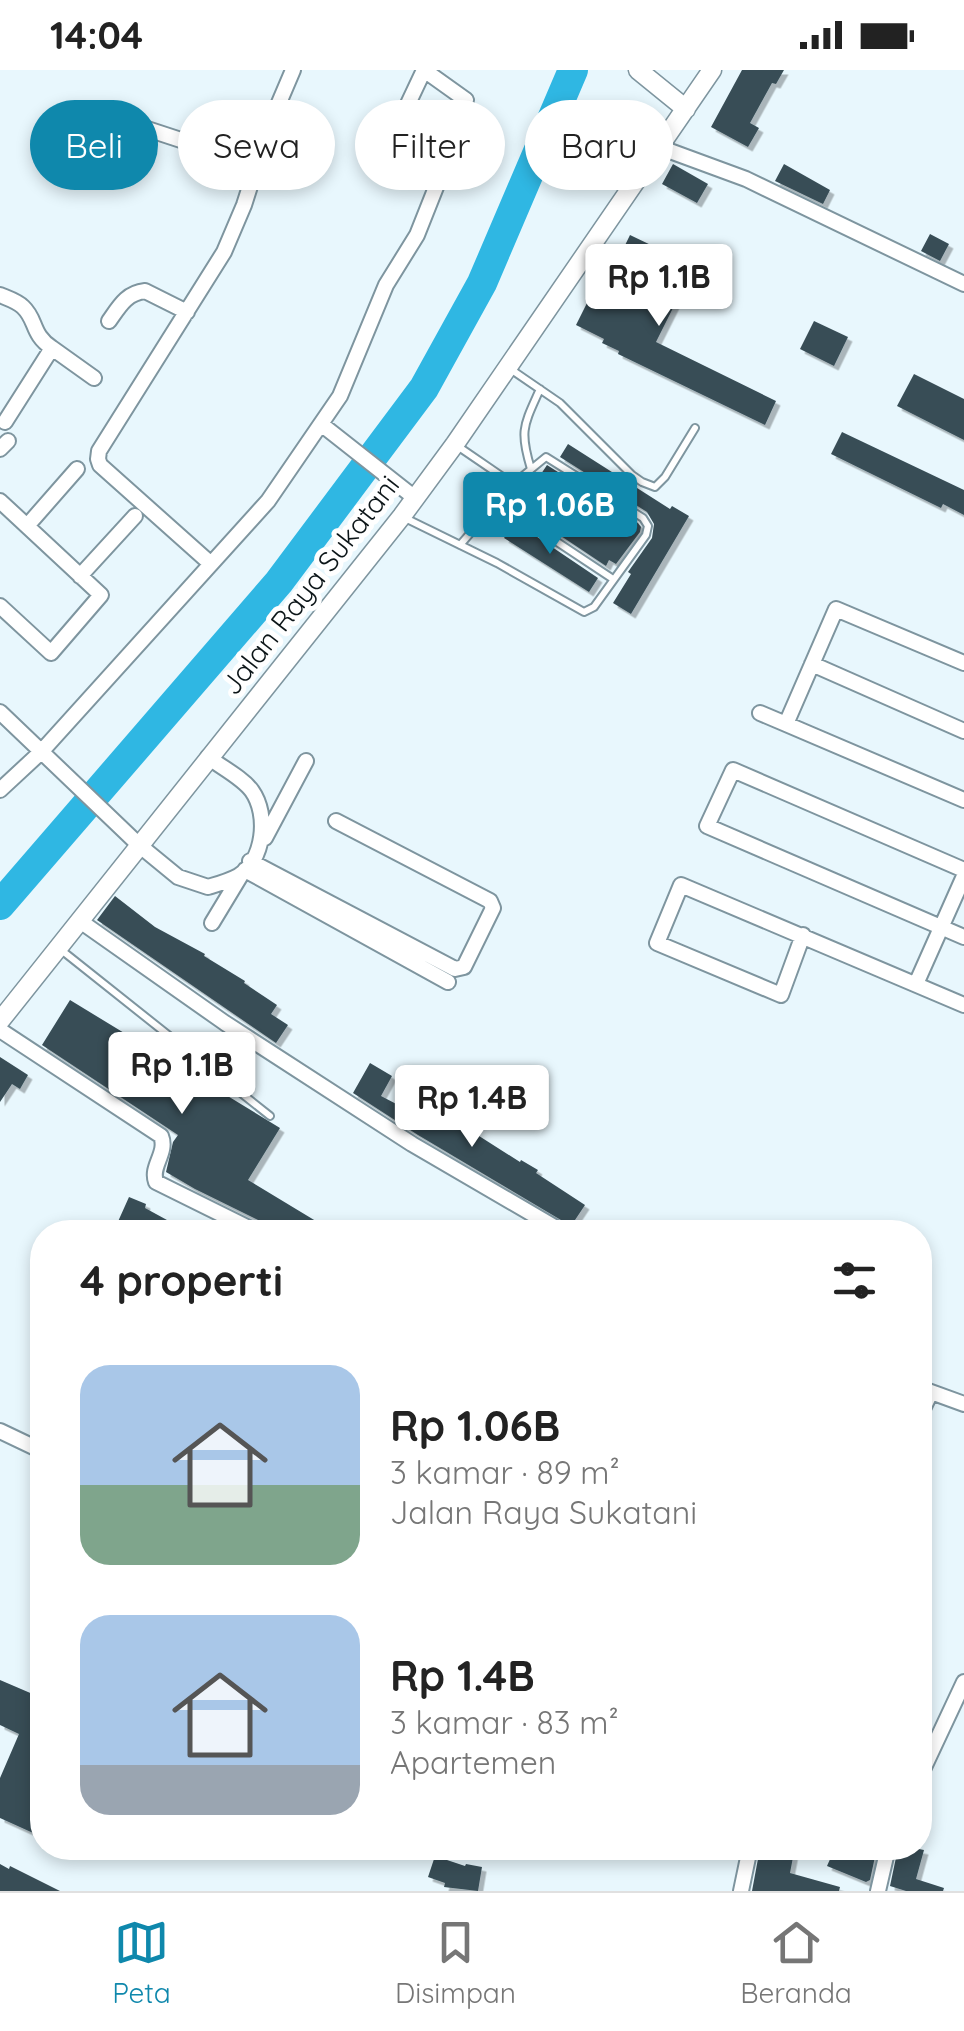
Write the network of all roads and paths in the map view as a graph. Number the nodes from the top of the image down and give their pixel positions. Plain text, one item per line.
1 (293, 70) edge
2 (638, 70) edge
3 (712, 70) edge
4 (280, 100) edge
5 (410, 100) edge
6 (466, 100) dead end
7 (686, 109) junction
8 (673, 128) edge
9 (673, 152) edge
10 (249, 190) edge
11 (436, 190) edge
12 (630, 190) edge
13 (964, 284) edge
14 (0, 295) edge
15 (187, 312) junction
16 (109, 321) dead end
17 (52, 348) junction
18 (508, 367) junction
19 (94, 378) dead end
20 (540, 389) junction
21 (5, 422) dead end
22 (321, 424) junction
23 (695, 428) dead end
24 (455, 444) junction
25 (76, 469) dead end
26 (531, 469) junction
27 (513, 484) junction
28 (415, 498) junction
29 (0, 501) edge
30 (497, 502) junction
31 (135, 516) dead end
32 (402, 516) junction
33 (27, 526) junction
34 (460, 545) junction
35 (211, 564) junction
36 (80, 576) junction
37 (613, 579) junction
38 (0, 606) edge
39 (812, 664) junction
40 (964, 664) edge
41 (0, 712) edge
42 (760, 713) dead end
43 (786, 724) junction
44 (964, 731) edge
45 (41, 752) junction
46 (208, 757) junction
47 (306, 762) dead end
48 (0, 790) edge
49 (964, 800) edge
50 (336, 821) dead end
51 (138, 846) junction
52 (260, 848) junction
53 (245, 869) junction
54 (964, 873) edge
55 (80, 921) junction
56 (212, 923) dead end
57 (943, 928) junction
58 (803, 935) junction
59 (964, 937) edge
60 (58, 947) junction
61 (448, 982) dead end
62 (916, 984) junction
63 (964, 1005) edge
64 (0, 1021) edge
65 (0, 1030) edge
66 (270, 1116) dead end
67 (233, 1220) edge
68 (542, 1220) edge
69 (932, 1393) edge
70 (964, 1404) edge
71 (0, 1431) edge
72 (30, 1445) edge
73 (964, 1682) edge
74 (932, 1750) edge
75 (747, 1860) edge
76 (885, 1860) edge
77 (741, 1891) edge
78 (878, 1891) edge

1 - 4 street
2 - 7 main road
3 - 7 main road, Jalan Raya Sukatani
5 - 6 street
7 - 8 main road, Jalan Raya Sukatani
9 - 13 street
10 - 15 street
11 - 22 street
12 - 18 main road, Jalan Raya Sukatani
14 - 17 street
15 - 16 street
15 - 35 street
17 - 19 street
17 - 21 street
18 - 20 lane
18 - 24 main road, Jalan Raya Sukatani
20 - 23 lane
20 - 26 lane
22 - 28 street
22 - 35 street
24 - 27 lane
24 - 28 main road, Jalan Raya Sukatani
25 - 33 street
26 - 27 lane
26 - 37 lane
27 - 30 lane
28 - 32 main road, Jalan Raya Sukatani
29 - 33 street
30 - 34 lane
30 - 37 lane
31 - 36 street
32 - 34 lane
32 - 46 main road, Jalan Raya Sukatani
33 - 36 street
34 - 37 lane
35 - 45 street
36 - 38 street
39 - 40 street
39 - 43 street
39 - 44 street
41 - 45 street
42 - 43 street
43 - 49 street
45 - 48 street
45 - 51 street
46 - 51 main road, Jalan Raya Sukatani
46 - 52 street
47 - 52 street
50 - 53 street
51 - 53 street
51 - 55 main road, Jalan Raya Sukatani
52 - 53 street
53 - 56 street
53 - 61 street
54 - 57 street
54 - 57 street
55 - 60 main road, Jalan Raya Sukatani
55 - 68 street
57 - 59 street
57 - 62 street
58 - 58 street
58 - 62 street
60 - 64 main road, Jalan Raya Sukatani
60 - 66 lane
62 - 63 street
65 - 67 street
69 - 70 street
71 - 72 street
73 - 74 street
75 - 77 street
76 - 78 street

